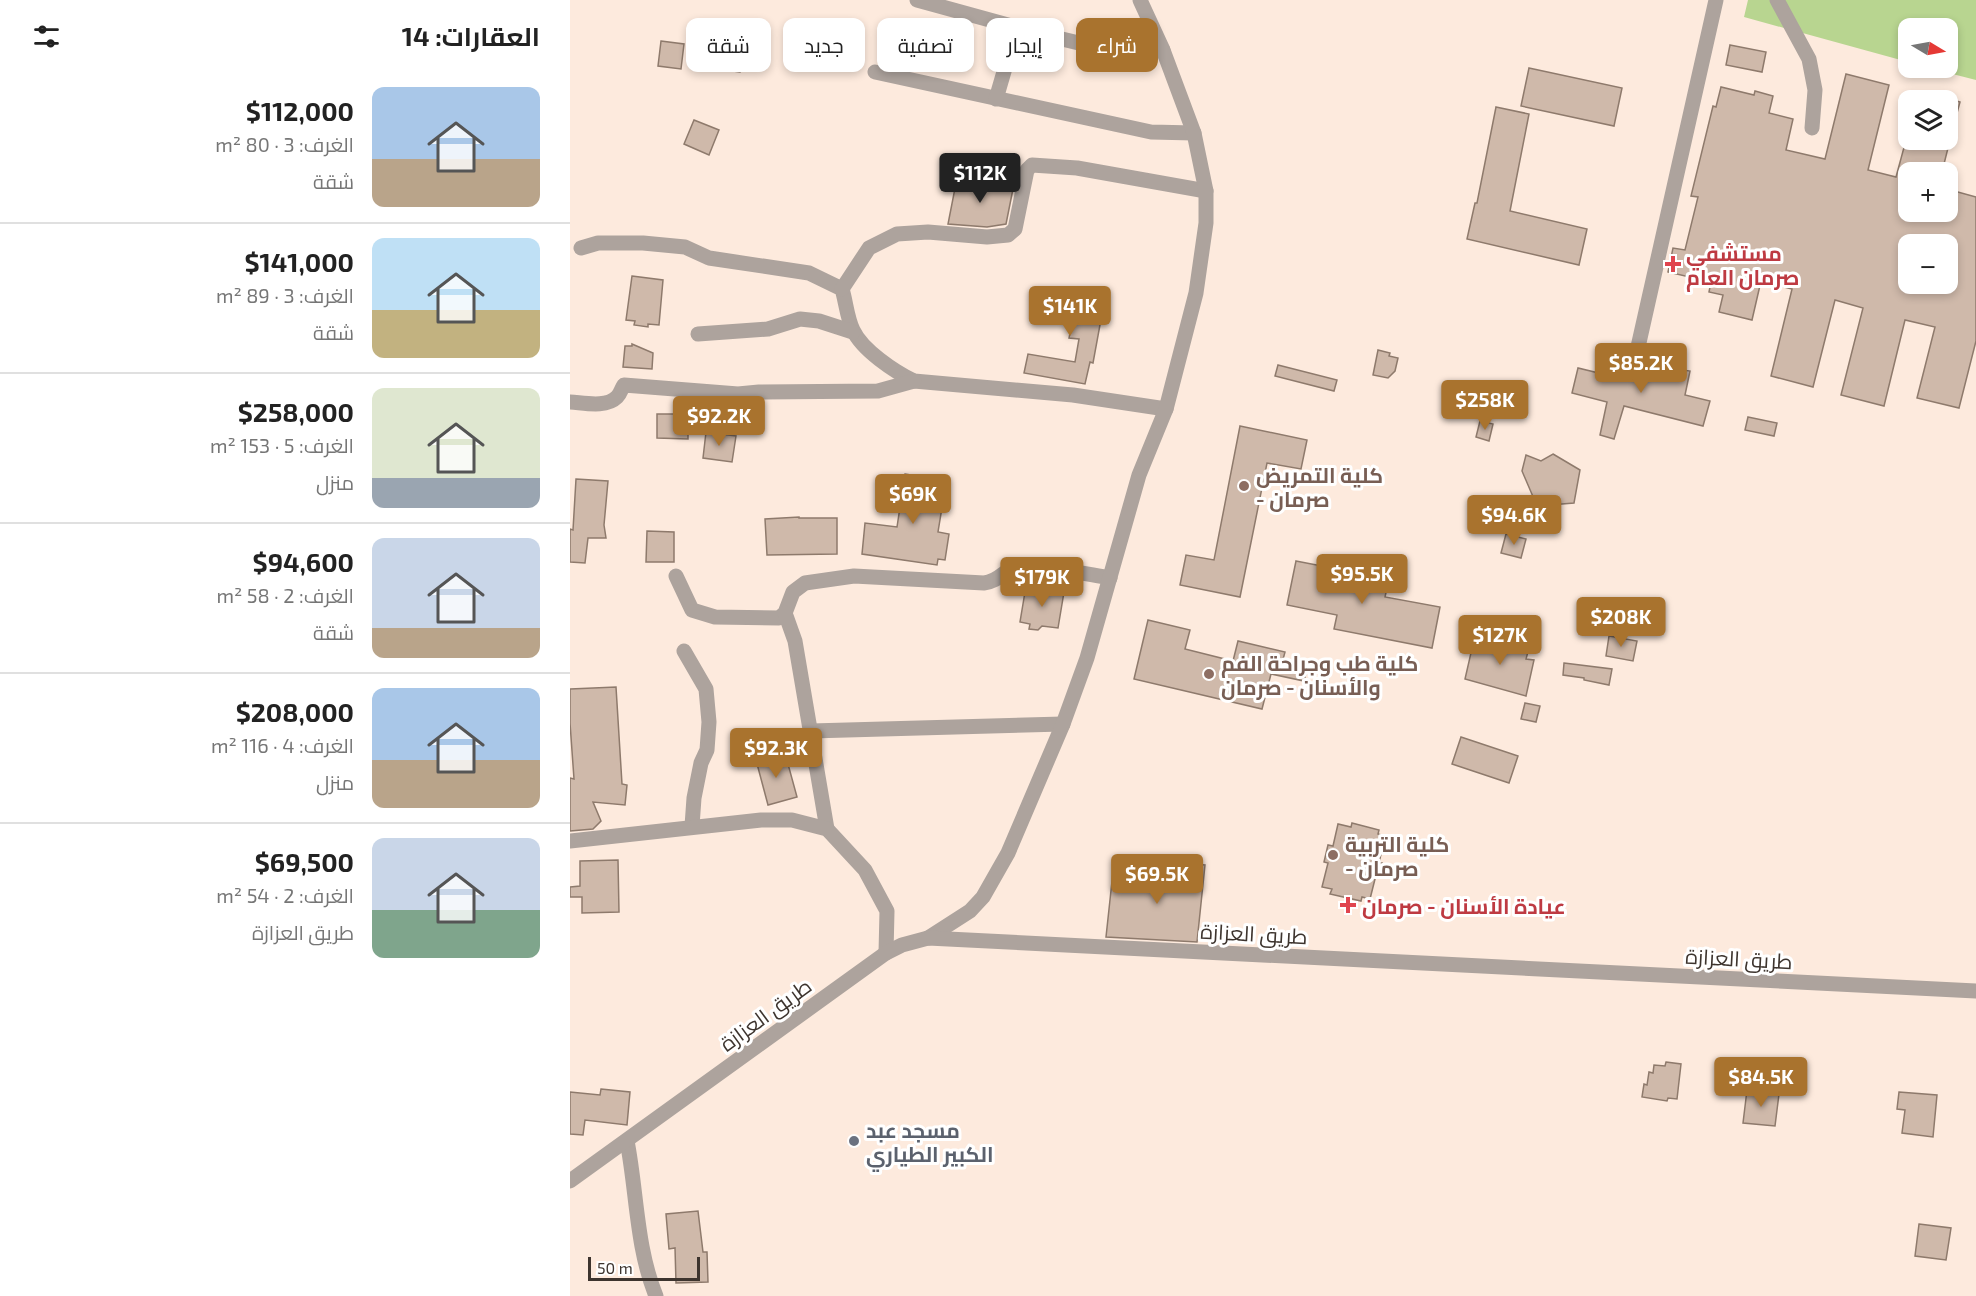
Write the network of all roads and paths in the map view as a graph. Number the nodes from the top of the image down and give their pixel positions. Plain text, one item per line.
1 (917, 0) edge
2 (1140, 0) edge
3 (1716, 0) edge
4 (1777, 0) edge
5 (986, 19) edge
6 (1064, 39) edge
7 (1163, 50) junction
8 (875, 72) dead end
9 (1004, 72) edge
10 (996, 99) junction
11 (1812, 128) dead end
12 (1194, 133) junction
13 (1206, 191) junction
14 (581, 248) dead end
15 (842, 289) junction
16 (853, 332) junction
17 (698, 334) dead end
18 (1638, 347) dead end
19 (914, 381) junction
20 (570, 402) edge
21 (1166, 409) junction
22 (676, 576) dead end
23 (1110, 578) junction
24 (785, 613) junction
25 (684, 651) dead end
26 (1063, 724) junction
27 (811, 731) junction
28 (692, 826) junction
29 (827, 829) junction
30 (570, 841) edge
31 (928, 938) junction
32 (886, 953) junction
33 (1976, 991) edge
34 (627, 1141) junction
35 (573, 1176) edge
36 (656, 1296) edge

1 - 5 street
2 - 7 street
3 - 18 street
4 - 11 street
6 - 7 street
7 - 12 street
8 - 10 street
9 - 10 street
10 - 12 street
12 - 13 street
13 - 15 street
13 - 21 street
14 - 15 street
15 - 16 street
16 - 17 street
16 - 19 street
19 - 20 street
19 - 21 street
21 - 23 street
22 - 24 street
23 - 24 street
23 - 26 street
24 - 27 street
25 - 28 street
26 - 27 street
26 - 31 street
27 - 29 street
28 - 29 street
28 - 30 street
29 - 32 street
31 - 32 street, طريق العزازة
31 - 33 street, طريق العزازة
32 - 34 street, طريق العزازة
34 - 35 street, طريق العزازة
34 - 36 street

